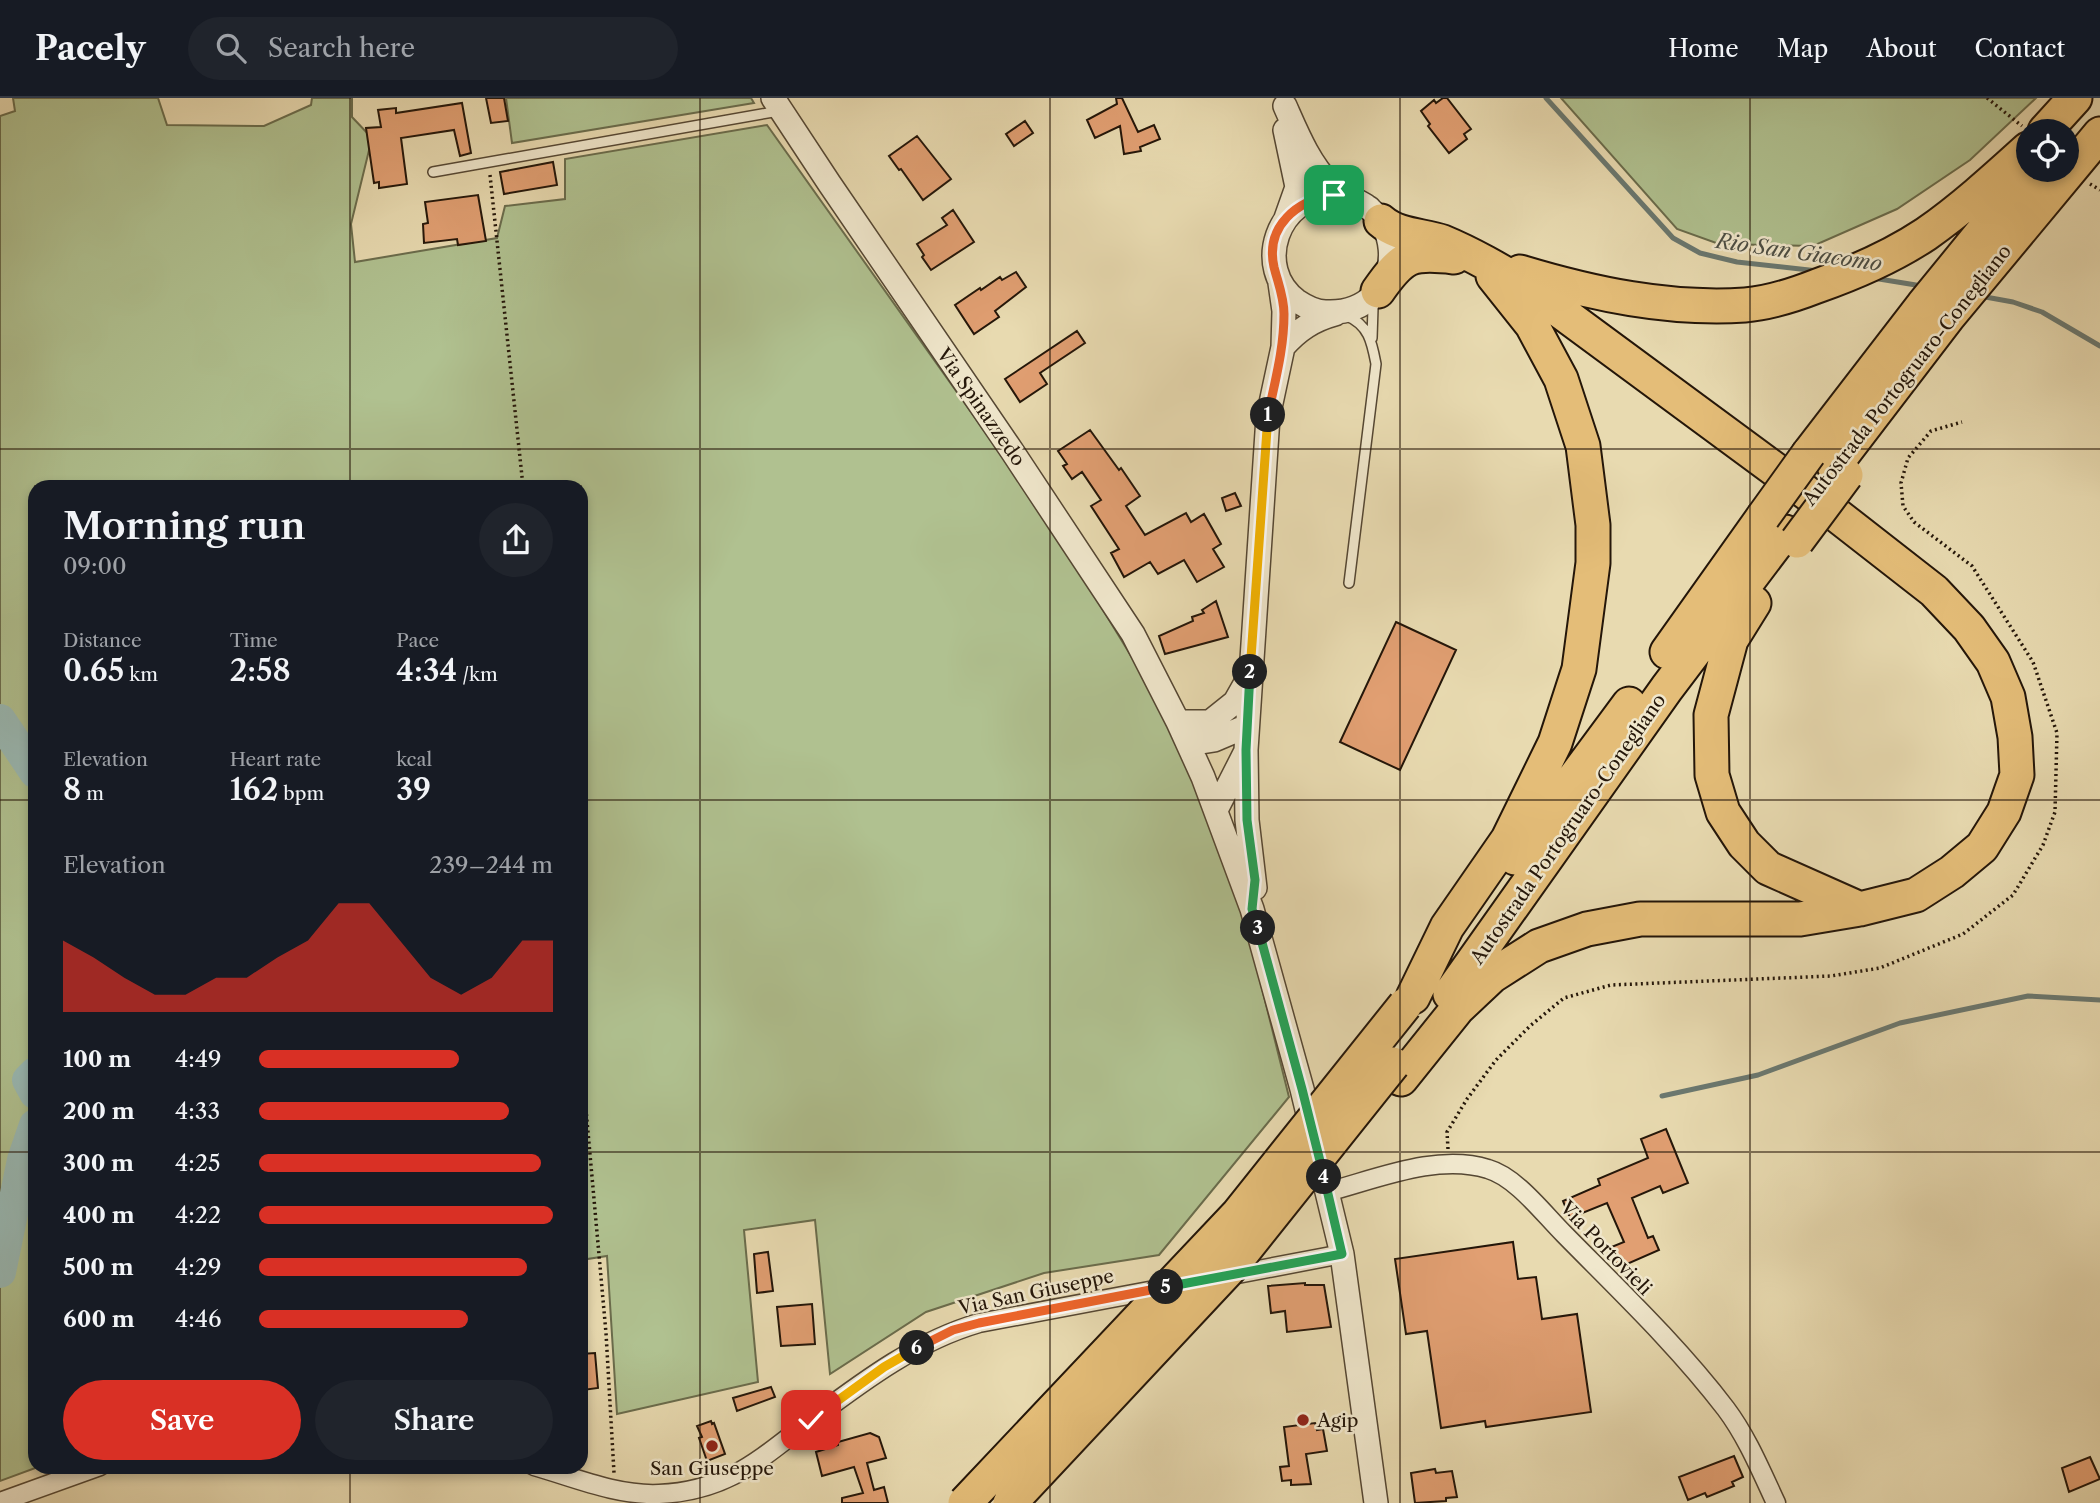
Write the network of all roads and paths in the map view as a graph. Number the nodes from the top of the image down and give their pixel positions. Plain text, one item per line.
1 (1987, 98) edge
2 (2075, 98) edge
3 (2094, 98) edge
4 (1285, 102) edge
5 (777, 104) edge
6 (2056, 119) edge
7 (2076, 119) edge
8 (2016, 121) edge
9 (2100, 134) edge
10 (2016, 159) edge
11 (489, 162) junction
12 (433, 172) dead end
13 (2025, 182) edge
14 (1375, 215) junction
15 (1286, 218) junction
16 (1481, 260) junction
17 (1969, 270) junction
18 (1280, 283) junction
19 (1378, 291) junction
20 (1936, 311) junction
21 (1339, 313) junction
22 (1371, 338) junction
23 (1283, 347) junction
24 (1962, 422) dead end
25 (1830, 465) junction
26 (522, 480) edge
27 (1782, 530) junction
28 (1349, 583) dead end
29 (1249, 677) junction
30 (1178, 722) junction
31 (1247, 726) junction
32 (1189, 744) junction
33 (1246, 750) junction
34 (1216, 810) junction
35 (1252, 909) junction
36 (1860, 909) junction
37 (1409, 1001) junction
38 (1397, 1071) junction
39 (588, 1132) edge
40 (1449, 1165) junction
41 (1327, 1192) junction
42 (1342, 1254) junction
43 (78, 1474) edge
44 (562, 1474) edge
45 (615, 1489) junction
46 (0, 1502) edge
47 (965, 1503) edge
48 (1010, 1503) edge
49 (1376, 1503) edge
50 (1776, 1503) edge

1 - 8 path
2 - 6 highway
3 - 7 highway
4 - 14 street
4 - 15 street
5 - 11 lane
5 - 30 street, Via Spinazzedo
9 - 17 highway, Autostrada Portogruaro-Conegliano
10 - 16 highway
11 - 12 lane
11 - 26 path
13 - 17 highway, Autostrada Portogruaro-Conegliano
14 - 15 street
14 - 16 highway
14 - 19 street
15 - 18 street
16 - 19 highway
16 - 36 highway
16 - 37 highway
17 - 20 highway, Autostrada Portogruaro-Conegliano
18 - 21 street
18 - 23 street
19 - 21 street
19 - 22 lane
20 - 25 highway, Autostrada Portogruaro-Conegliano
20 - 25 highway, Autostrada Portogruaro-Conegliano
21 - 22 lane
21 - 23 street
22 - 28 lane
23 - 29 street
24 - 40 path
25 - 27 highway, Autostrada Portogruaro-Conegliano, bridge
27 - 36 highway
27 - 37 highway, Autostrada Portogruaro-Conegliano
27 - 38 highway, Autostrada Portogruaro-Conegliano
29 - 30 street
29 - 31 street
30 - 32 street, Via Spinazzedo
31 - 32 street
31 - 33 street
32 - 34 street, Via Spinazzedo
33 - 34 street
33 - 35 street
34 - 35 street, Via Spinazzedo
35 - 41 street
36 - 38 highway
37 - 47 highway, Autostrada Portogruaro-Conegliano, bridge
38 - 48 highway, bridge
39 - 45 path
40 - 41 street, Via Portovieli
40 - 50 street, Via Portovieli
41 - 42 street
42 - 45 street, Via San Giuseppe
42 - 49 street
43 - 46 street
44 - 45 street, Via San Giuseppe

